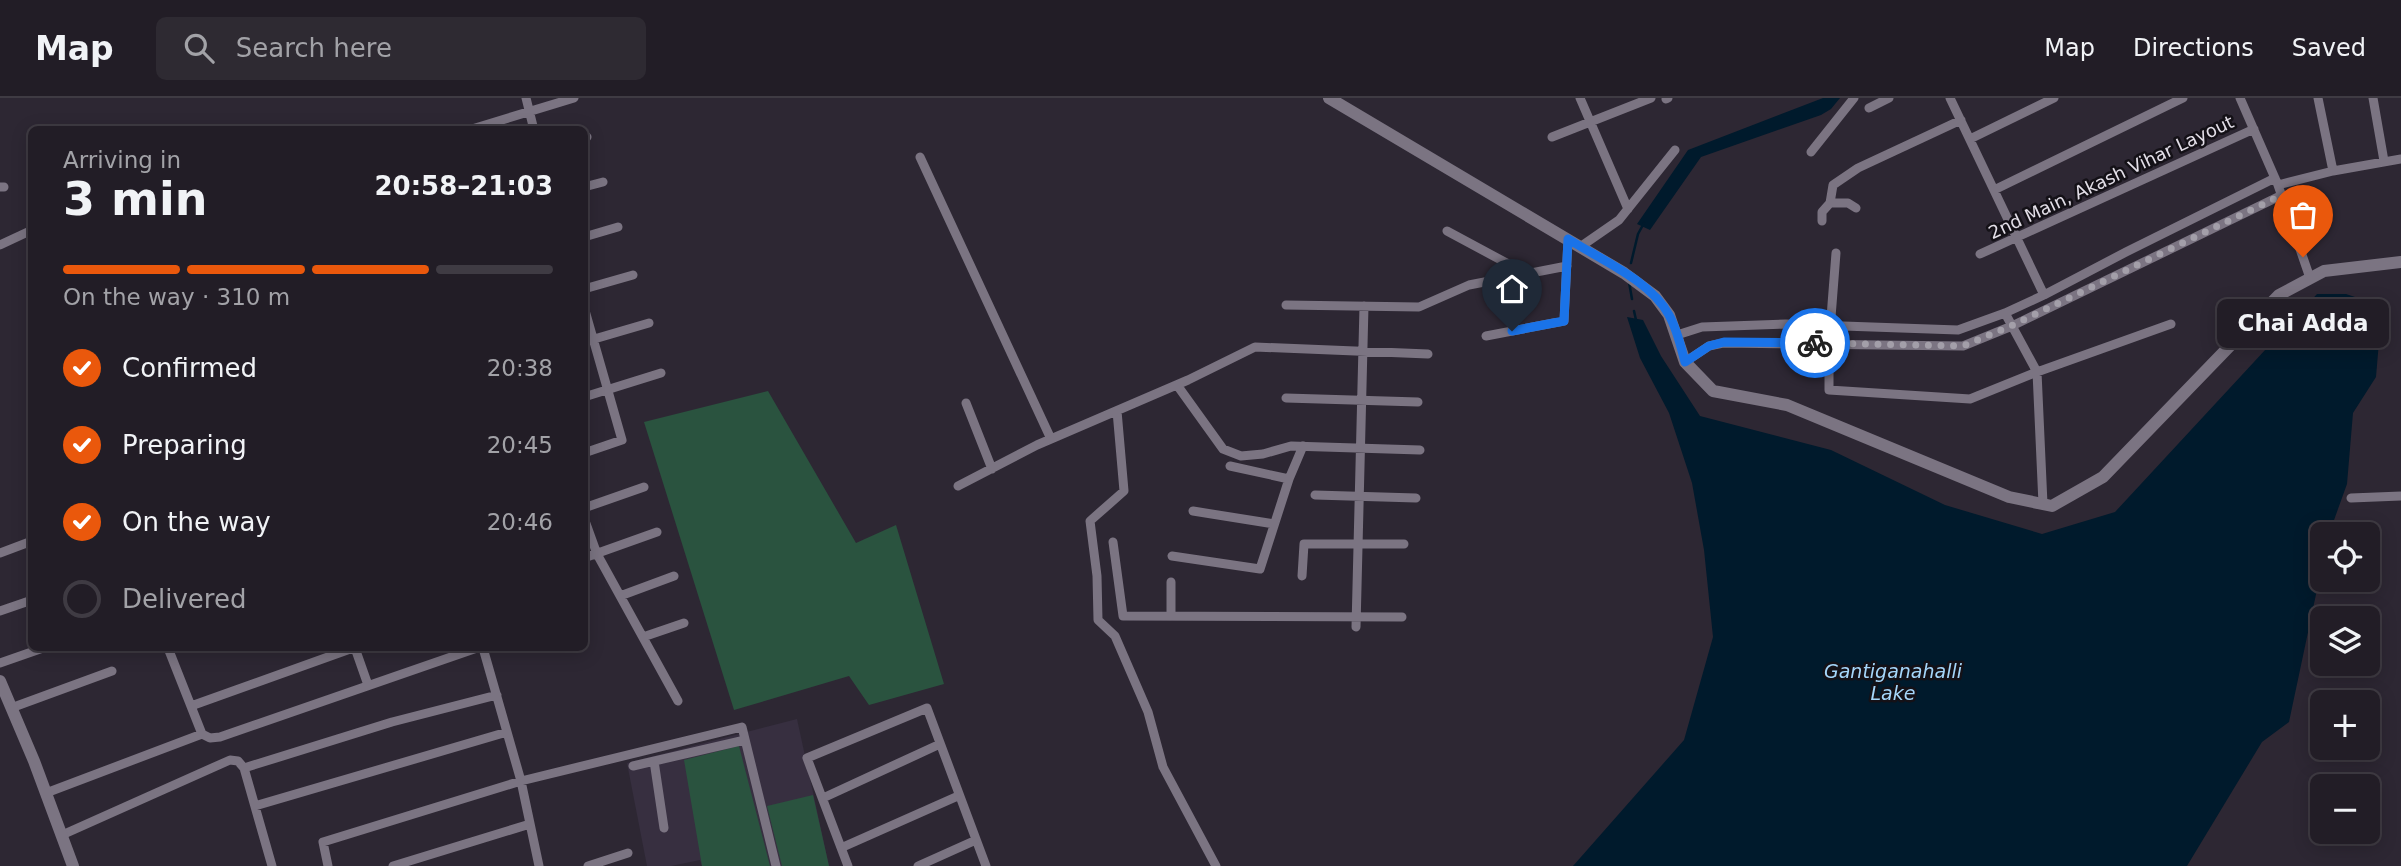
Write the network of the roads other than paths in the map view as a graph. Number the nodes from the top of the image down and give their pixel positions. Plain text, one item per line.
1 (526, 98) edge
2 (574, 98) edge
3 (1329, 98) edge
4 (1580, 98) edge
5 (1651, 98) edge
6 (1854, 98) edge
7 (1889, 98) edge
8 (1950, 98) edge
9 (2054, 98) edge
10 (2183, 98) edge
11 (2240, 98) edge
12 (2318, 98) edge
13 (2373, 98) edge
14 (1869, 108) dead end
15 (529, 112) junction
16 (1961, 120) junction
17 (1591, 122) junction
18 (482, 126) edge
19 (533, 126) edge
20 (2254, 129) junction
21 (1552, 137) dead end
22 (1969, 139) junction
23 (1675, 150) dead end
24 (1811, 152) dead end
25 (920, 157) dead end
26 (2401, 159) edge
27 (2384, 161) junction
28 (2333, 172) junction
29 (603, 182) dead end
30 (2277, 182) junction
31 (588, 186) edge
32 (1994, 190) junction
33 (2282, 195) junction
34 (1830, 203) junction
35 (1856, 208) dead end
36 (1628, 209) junction
37 (1822, 221) dead end
38 (618, 227) dead end
39 (1447, 230) dead end
40 (28, 232) edge
41 (588, 236) edge
42 (2017, 237) junction
43 (1568, 239) junction
44 (0, 245) edge
45 (1580, 247) junction
46 (1836, 253) dead end
47 (1980, 254) dead end
48 (2401, 262) edge
49 (1567, 266) junction
50 (1527, 274) junction
51 (633, 275) dead end
52 (2310, 278) junction
53 (588, 288) edge
54 (2044, 295) junction
55 (1286, 305) dead end
56 (1364, 306) junction
57 (2005, 313) junction
58 (649, 323) dead end
59 (2171, 324) dead end
60 (1832, 326) junction
61 (2011, 326) junction
62 (1677, 335) junction
63 (1486, 336) dead end
64 (589, 341) edge
65 (1829, 343) junction
66 (1363, 351) junction
67 (1428, 354) dead end
68 (1685, 362) junction
69 (2037, 372) junction
70 (661, 373) dead end
71 (1177, 385) junction
72 (608, 390) junction
73 (588, 396) edge
74 (1286, 398) dead end
75 (1362, 400) junction
76 (1418, 402) dead end
77 (966, 403) dead end
78 (1117, 411) junction
79 (1051, 439) junction
80 (1303, 446) junction
81 (1360, 447) junction
82 (1420, 450) dead end
83 (588, 452) edge
84 (1230, 466) dead end
85 (992, 469) junction
86 (1289, 479) junction
87 (958, 486) dead end
88 (644, 487) dead end
89 (1315, 495) dead end
90 (1359, 496) junction
91 (2401, 496) edge
92 (1416, 498) dead end
93 (2351, 498) dead end
94 (2043, 504) junction
95 (588, 507) edge
96 (1193, 511) dead end
97 (1274, 524) junction
98 (588, 528) edge
99 (657, 532) dead end
100 (28, 542) edge
101 (1113, 542) dead end
102 (1358, 544) junction
103 (1404, 544) dead end
104 (0, 553) edge
105 (597, 554) junction
106 (1172, 556) dead end
107 (588, 557) edge
108 (674, 576) dead end
109 (1302, 576) dead end
110 (1171, 582) dead end
111 (620, 596) junction
112 (28, 601) edge
113 (0, 611) edge
114 (1171, 616) junction
115 (1402, 617) dead end
116 (1356, 622) junction
117 (684, 623) dead end
118 (643, 637) junction
119 (35, 651) edge
120 (170, 651) edge
121 (346, 651) edge
122 (355, 651) edge
123 (468, 651) edge
124 (484, 651) edge
125 (0, 663) edge
126 (112, 671) dead end
127 (0, 681) edge
128 (368, 685) junction
129 (497, 695) junction
130 (678, 702) dead end
131 (191, 706) junction
132 (11, 708) junction
133 (507, 732) junction
134 (202, 734) junction
135 (745, 740) junction
136 (940, 744) junction
137 (654, 761) junction
138 (633, 766) dead end
139 (244, 768) junction
140 (521, 781) junction
141 (46, 793) junction
142 (958, 796) junction
143 (824, 798) junction
144 (255, 806) junction
145 (530, 824) junction
146 (664, 828) dead end
147 (62, 835) junction
148 (976, 840) junction
149 (843, 847) junction
150 (628, 853) dead end
151 (73, 866) edge
152 (272, 866) edge
153 (328, 866) edge
154 (393, 866) edge
155 (539, 866) edge
156 (588, 866) edge
157 (776, 866) edge
158 (848, 866) edge
159 (918, 866) edge
160 (986, 866) edge
161 (1216, 866) edge

1 - 15 street
2 - 15 street
3 - 43 street
4 - 17 street
5 - 17 street
6 - 24 street
7 - 14 street
8 - 16 street
9 - 22 street
10 - 32 street
11 - 20 street
12 - 28 street
13 - 27 street
15 - 18 street
15 - 19 street
16 - 22 street
16 - 34 street
17 - 21 street
17 - 36 street
20 - 30 street
20 - 42 street, 2nd Main, Akash Vihar Layout
22 - 32 street
23 - 36 street
25 - 79 street
26 - 27 street
27 - 28 street
28 - 30 street
29 - 31 street
30 - 33 street
30 - 54 street
32 - 42 street
33 - 52 street
33 - 61 street
34 - 35 street
34 - 37 street
36 - 45 street
38 - 41 street
39 - 50 street
40 - 44 street
42 - 47 street, 2nd Main, Akash Vihar Layout
42 - 54 street
43 - 45 street
43 - 49 street
45 - 62 street
46 - 60 street
48 - 52 street
49 - 50 street
49 - 63 street
50 - 56 street
51 - 53 street
52 - 94 street
54 - 57 street
55 - 56 street
56 - 66 street
57 - 60 street
57 - 61 street
58 - 64 street
59 - 69 street
60 - 62 street
60 - 65 street
61 - 65 street
61 - 69 street
62 - 68 street
64 - 72 street
65 - 68 street
65 - 69 street
66 - 67 street
66 - 71 street
66 - 75 street
68 - 94 street
69 - 94 street
70 - 72 street
71 - 78 street
71 - 80 street
72 - 73 street
72 - 83 street
74 - 75 street
75 - 76 street
75 - 81 street
77 - 85 street
78 - 79 street
78 - 161 street
79 - 85 street
80 - 81 street
80 - 86 street
81 - 82 street
81 - 90 street
84 - 86 street
85 - 87 street
86 - 97 street
88 - 95 street
89 - 90 street
90 - 92 street
90 - 102 street
91 - 93 street
96 - 97 street
97 - 106 street
98 - 105 street
99 - 105 street
100 - 104 street
101 - 114 street
102 - 103 street
102 - 109 street
102 - 116 street
105 - 107 street
105 - 111 street
108 - 111 street
110 - 114 street
111 - 118 street
112 - 113 street
114 - 116 street
115 - 116 street
117 - 118 street
118 - 130 street
119 - 125 street
120 - 131 street
121 - 131 street
122 - 128 street
123 - 128 street
124 - 129 street
126 - 132 street
127 - 132 street
128 - 134 street
129 - 133 street
129 - 139 street
131 - 134 street
132 - 141 street
133 - 140 street
133 - 144 street
134 - 141 street
135 - 137 street
135 - 140 street
135 - 157 street
136 - 142 street
136 - 143 street
136 - 143 street
137 - 138 street
137 - 146 street
139 - 144 street
139 - 147 street
140 - 145 street
140 - 153 street
141 - 147 street
142 - 148 street
142 - 149 street
143 - 149 street
144 - 152 street
145 - 154 street
145 - 155 street
147 - 151 street
148 - 159 street
148 - 160 street
149 - 158 street
150 - 156 street

